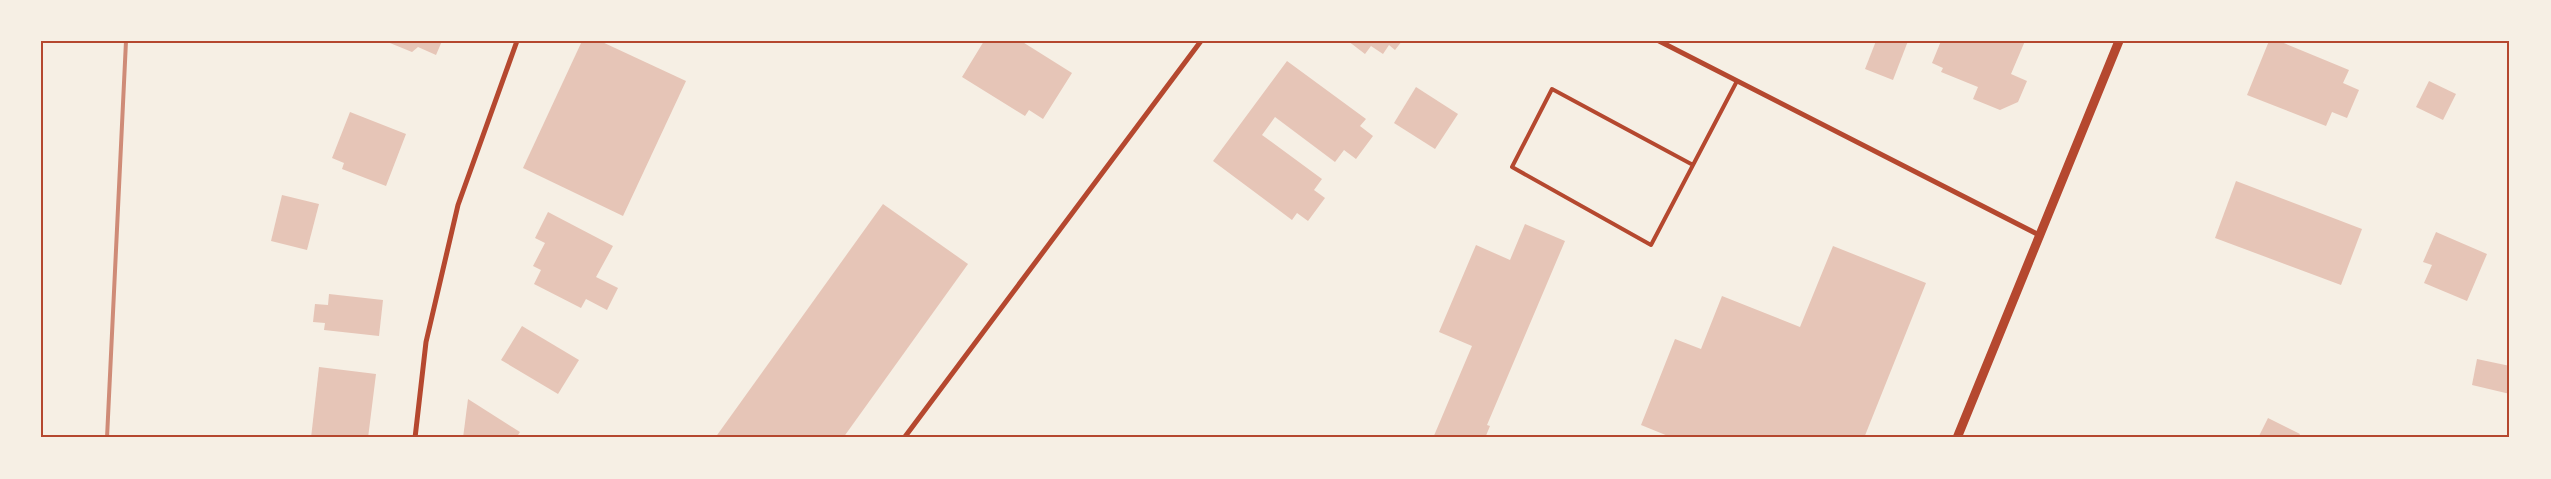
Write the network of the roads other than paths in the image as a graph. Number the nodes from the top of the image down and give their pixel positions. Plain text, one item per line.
1 (517, 41) edge
2 (1201, 41) edge
3 (1659, 41) edge
4 (2119, 41) edge
5 (1737, 81) junction
6 (1693, 165) junction
7 (2041, 236) junction
8 (415, 438) edge
9 (904, 438) edge
10 (1957, 438) edge

1 - 8 street
2 - 9 street
3 - 5 street
4 - 7 street
5 - 6 lane
5 - 7 street
6 - 6 lane
7 - 10 street

